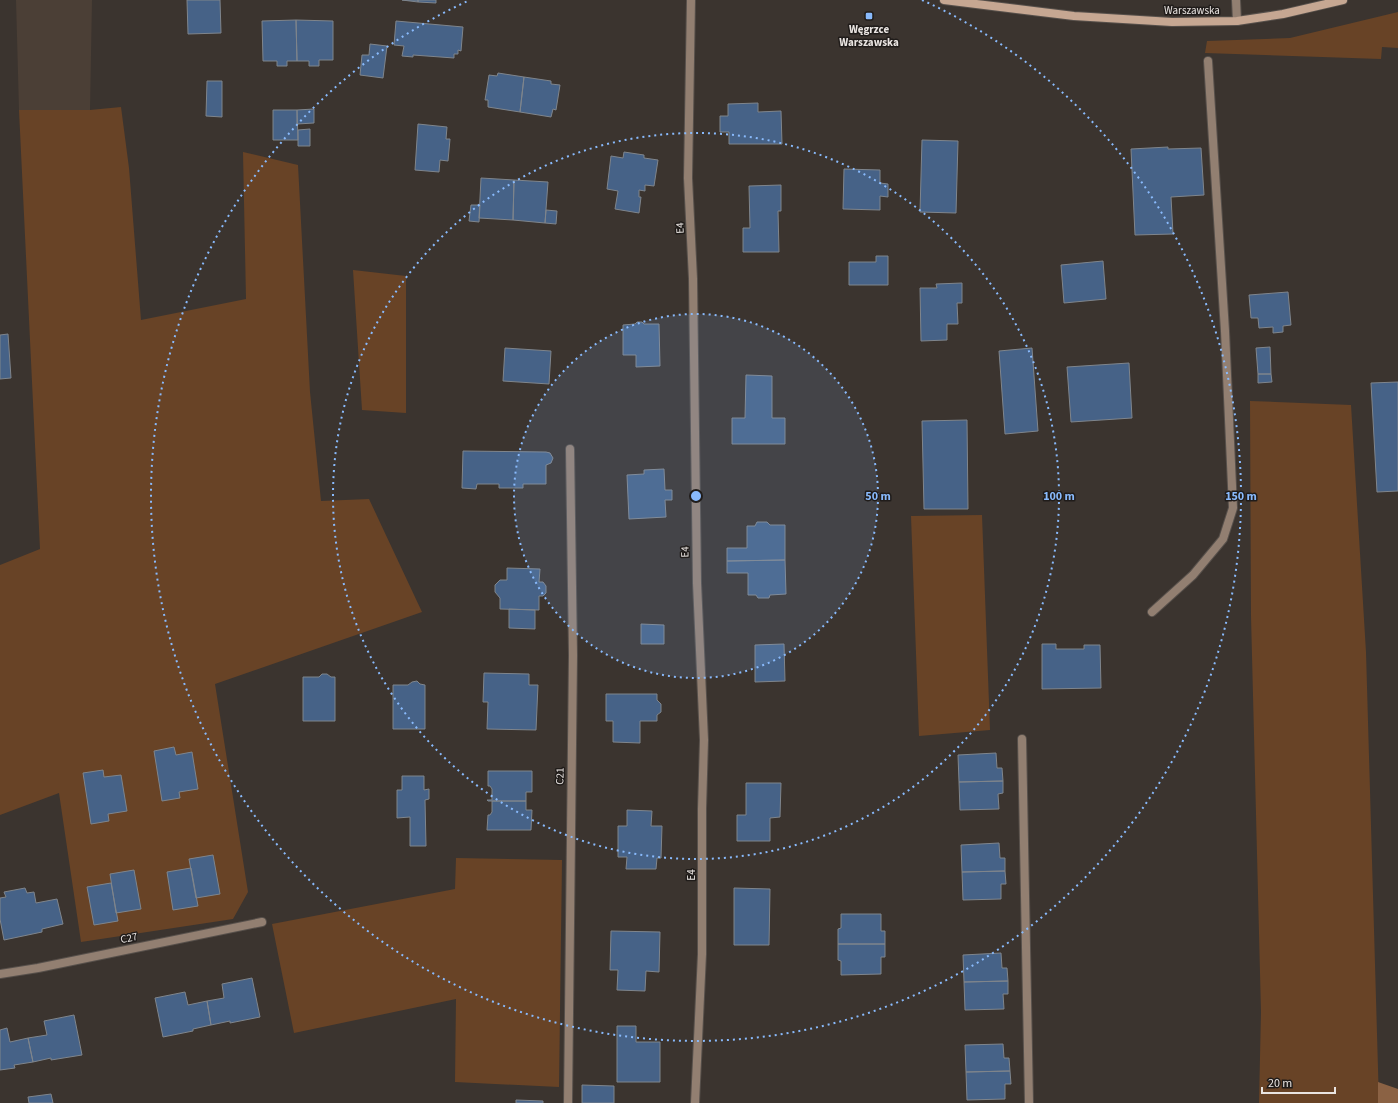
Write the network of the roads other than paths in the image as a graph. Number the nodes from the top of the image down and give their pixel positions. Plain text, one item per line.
1 (691, 0) edge
2 (944, 0) edge
3 (1236, 0) edge
4 (1343, 0) edge
5 (1237, 21) junction
6 (1208, 62) dead end
7 (570, 449) dead end
8 (1152, 612) dead end
9 (1022, 739) dead end
10 (262, 922) dead end
11 (0, 974) edge
12 (568, 1103) edge
13 (695, 1103) edge
14 (1029, 1103) edge

1 - 13 street, E4
2 - 5 main road, Warszawska
3 - 5 street
4 - 5 main road, Warszawska
6 - 8 street
7 - 12 street, C21
9 - 14 street
10 - 11 street, C27

